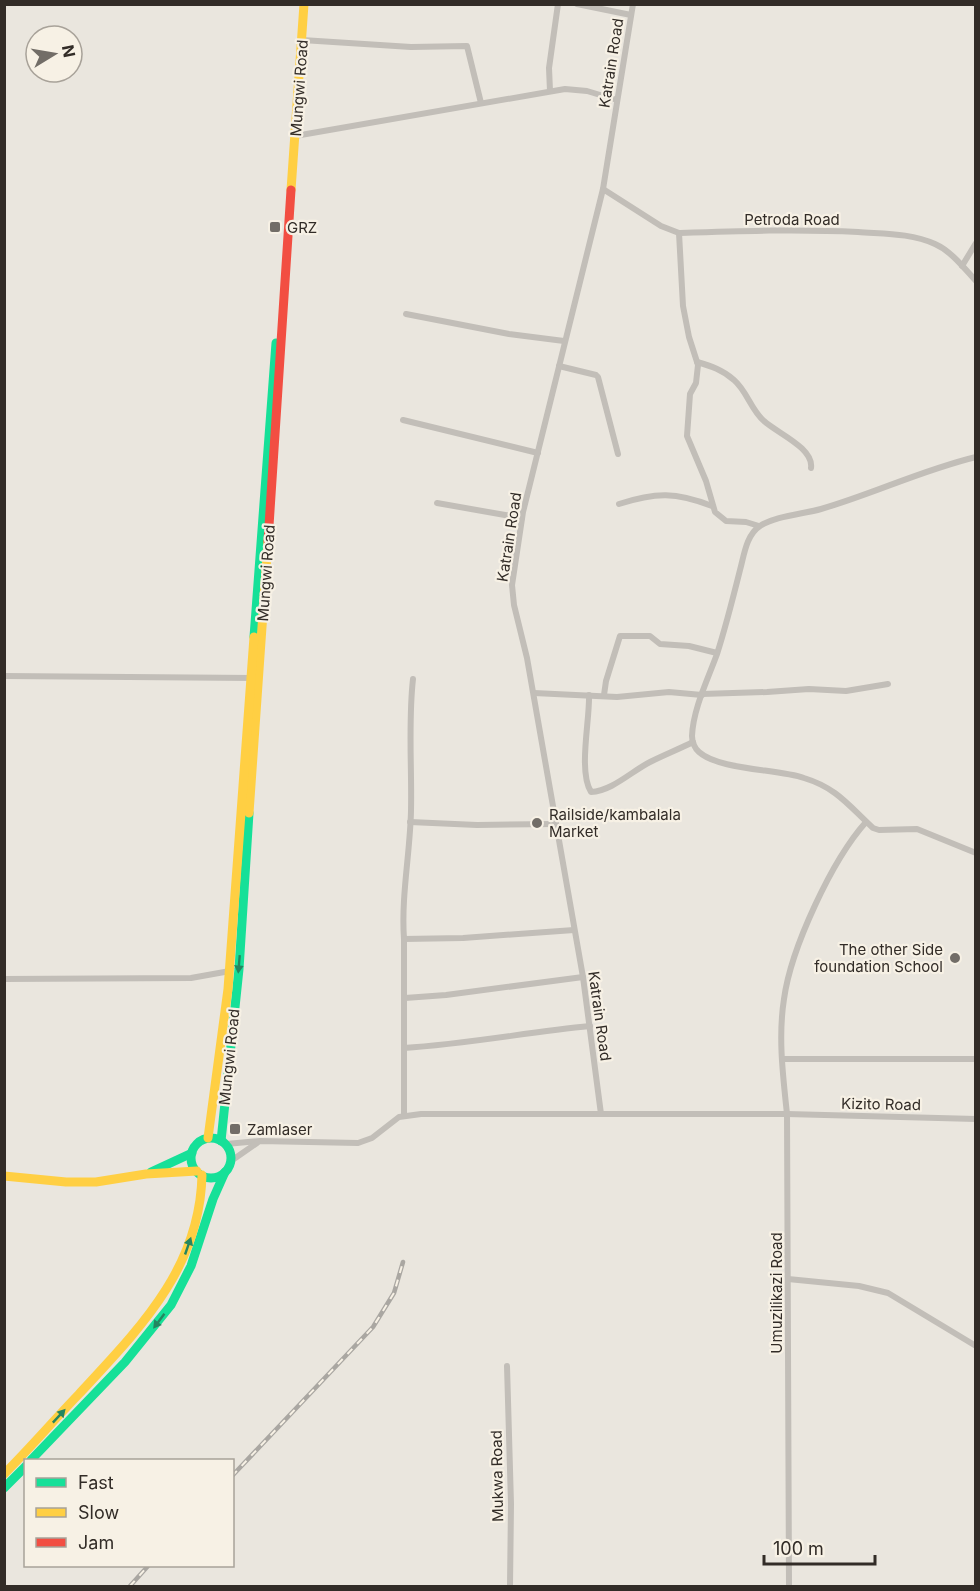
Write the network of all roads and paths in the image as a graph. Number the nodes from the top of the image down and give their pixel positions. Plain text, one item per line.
1 (300, 4) edge
2 (304, 4) edge
3 (558, 4) edge
4 (578, 4) edge
5 (633, 4) edge
6 (631, 15) junction
7 (302, 40) junction
8 (550, 91) junction
9 (618, 100) junction
10 (481, 103) junction
11 (295, 136) junction
12 (603, 189) junction
13 (679, 233) junction
14 (975, 243) edge
15 (962, 266) junction
16 (975, 281) edge
17 (406, 314) dead end
18 (564, 340) junction
19 (697, 362) junction
20 (559, 366) junction
21 (403, 420) dead end
22 (538, 453) junction
23 (618, 454) dead end
24 (975, 457) edge
25 (811, 468) dead end
26 (437, 503) dead end
27 (619, 504) dead end
28 (712, 506) junction
29 (522, 518) junction
30 (759, 526) junction
31 (717, 653) junction
32 (4, 676) edge
33 (254, 678) junction
34 (413, 679) dead end
35 (888, 684) dead end
36 (534, 693) junction
37 (589, 694) junction
38 (702, 694) junction
39 (604, 695) junction
40 (693, 742) junction
41 (410, 822) junction
42 (866, 822) junction
43 (555, 824) junction
44 (975, 853) edge
45 (574, 930) junction
46 (404, 939) junction
47 (230, 971) junction
48 (582, 977) junction
49 (4, 979) edge
50 (405, 998) junction
51 (590, 1026) junction
52 (404, 1048) junction
53 (783, 1059) junction
54 (975, 1059) edge
55 (602, 1114) junction
56 (787, 1114) junction
57 (404, 1116) junction
58 (975, 1119) edge
59 (208, 1138) junction
60 (260, 1141) junction
61 (224, 1143) junction
62 (192, 1153) junction
63 (231, 1161) junction
64 (225, 1172) junction
65 (200, 1173) junction
66 (146, 1174) junction
67 (4, 1176) edge
68 (788, 1279) junction
69 (975, 1346) edge
70 (507, 1366) dead end
71 (39, 1446) junction
72 (32, 1459) edge
73 (24, 1468) edge
74 (4, 1474) edge
75 (4, 1488) edge
76 (510, 1587) edge
77 (789, 1587) edge

1 - 33 main road, Mungwi Road
2 - 7 main road, Mungwi Road
3 - 8 street
4 - 6 street
5 - 6 street, Katrain Road
6 - 9 street, Katrain Road
7 - 10 street
7 - 11 main road, Mungwi Road
8 - 9 street
8 - 10 street
9 - 12 street, Katrain Road
10 - 11 street
11 - 33 main road, Mungwi Road
12 - 13 street, Petroda Road
12 - 18 street, Katrain Road
13 - 15 street, Petroda Road
13 - 19 street
14 - 15 street
15 - 16 street, Petroda Road
17 - 18 street
18 - 20 street, Katrain Road
19 - 25 street
19 - 28 street
20 - 22 street, Katrain Road
20 - 23 street
21 - 22 street
22 - 29 street, Katrain Road
24 - 30 street
26 - 29 street
27 - 28 street
28 - 30 street
29 - 36 street, Katrain Road
30 - 31 street
31 - 38 street
31 - 39 street
32 - 33 street
33 - 47 main road, Mungwi Road
33 -> 61 main road, Mungwi Road
34 - 41 street
35 - 38 street
36 - 37 street
36 - 43 street, Katrain Road
37 - 39 street
37 - 40 street
38 - 39 street
38 - 40 street
40 - 42 street
41 - 43 street
41 - 46 street
42 - 44 street
42 - 53 street, Umuzilikazi Road
43 - 45 street, Katrain Road
45 - 46 street
45 - 48 street, Katrain Road
46 - 50 street
47 - 49 street
47 - 59 main road, Mungwi Road
48 - 50 street
48 - 51 street, Katrain Road
50 - 52 street
51 - 52 street
51 - 55 street, Katrain Road
52 - 57 street
53 - 54 street
53 - 56 street, Umuzilikazi Road
55 - 56 street, Kizito Road
55 - 57 street, Kizito Road
56 - 58 street, Kizito Road
56 - 68 street, Umuzilikazi Road
57 - 60 street
59 - 61 main road
59 - 62 main road
60 - 61 street
60 - 63 street
61 - 63 main road
62 - 65 main road
62 - 66 main road
63 - 64 main road
64 - 65 main road
64 -> 71 main road
65 - 66 main road
71 -> 65 main road
66 - 67 main road
68 - 69 street
68 - 77 street, Umuzilikazi Road
70 - 76 street, Mukwa Road
71 - 72 main road
71 - 74 main road
73 - 75 main road

